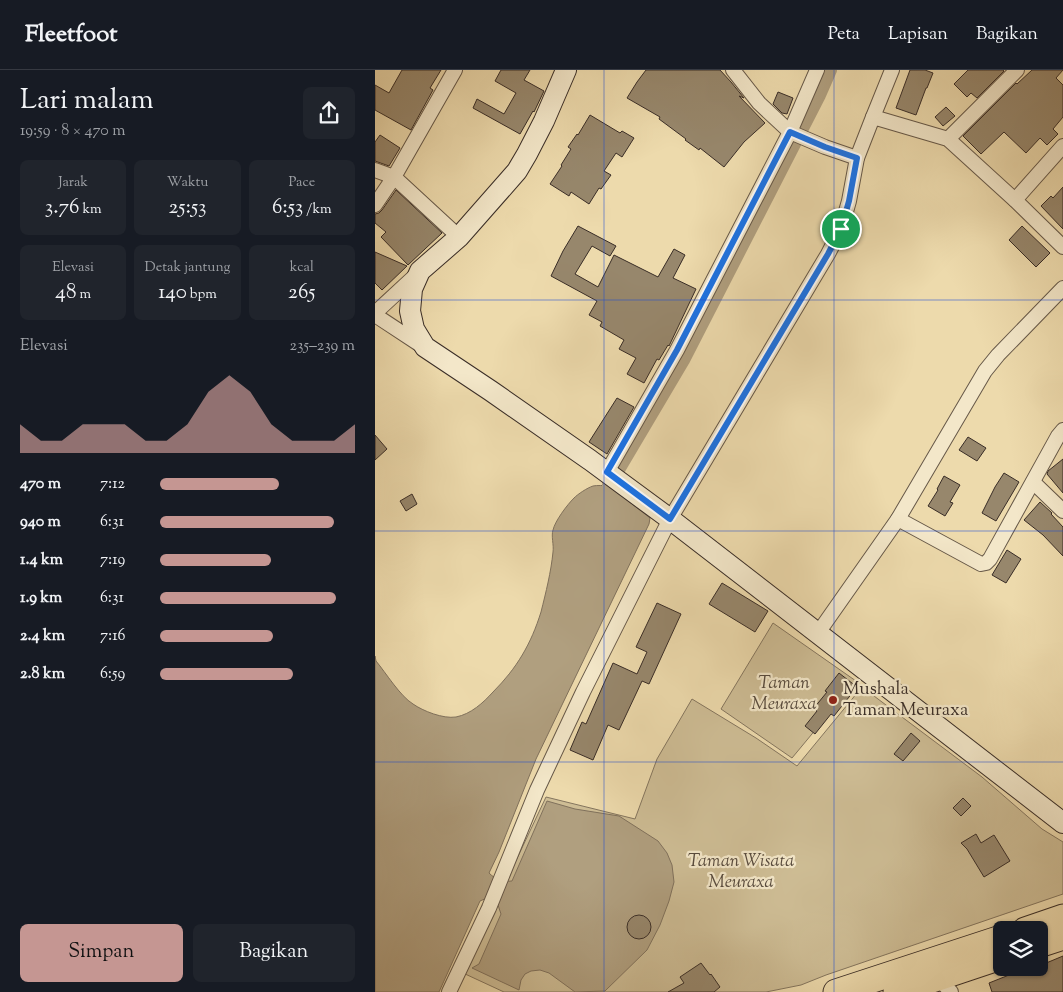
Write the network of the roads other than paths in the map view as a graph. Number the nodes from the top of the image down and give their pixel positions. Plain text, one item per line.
1 (455, 70) edge
2 (566, 70) edge
3 (733, 70) edge
4 (817, 70) edge
5 (892, 70) edge
6 (1017, 70) edge
7 (873, 117) junction
8 (792, 133) junction
9 (948, 140) junction
10 (1063, 146) edge
11 (857, 158) junction
12 (375, 170) edge
13 (394, 178) junction
14 (1015, 200) junction
15 (375, 205) edge
16 (459, 237) junction
17 (1063, 247) edge
18 (420, 271) junction
19 (1063, 288) edge
20 (375, 314) edge
21 (425, 348) junction
22 (1063, 430) edge
23 (610, 475) junction
24 (1033, 482) junction
25 (1063, 511) edge
26 (667, 517) junction
27 (898, 518) junction
28 (818, 633) junction
29 (1063, 823) edge
30 (1063, 918) edge
31 (1048, 923) edge
32 (1063, 937) edge
33 (993, 941) edge
34 (1048, 942) edge
35 (993, 961) edge
36 (945, 985) edge
37 (449, 992) edge
38 (836, 992) edge
39 (896, 992) edge

1 - 13 street
2 - 16 street
3 - 8 street
4 - 8 street
5 - 7 street
6 - 9 street
7 - 9 street
7 - 11 street
8 - 11 street
8 - 23 street
9 - 14 street
10 - 14 street
11 - 26 street
12 - 13 street
13 - 15 street
13 - 16 street
14 - 17 street
16 - 18 street
18 - 20 street
18 - 21 street
19 - 27 street
20 - 21 street
21 - 23 street
22 - 24 street
23 - 26 street
24 - 25 street
24 - 27 street
26 - 28 street
26 - 37 street
27 - 28 street
28 - 29 street
30 - 31 highway
32 - 34 highway
33 - 38 highway
35 - 36 highway
36 - 39 highway

